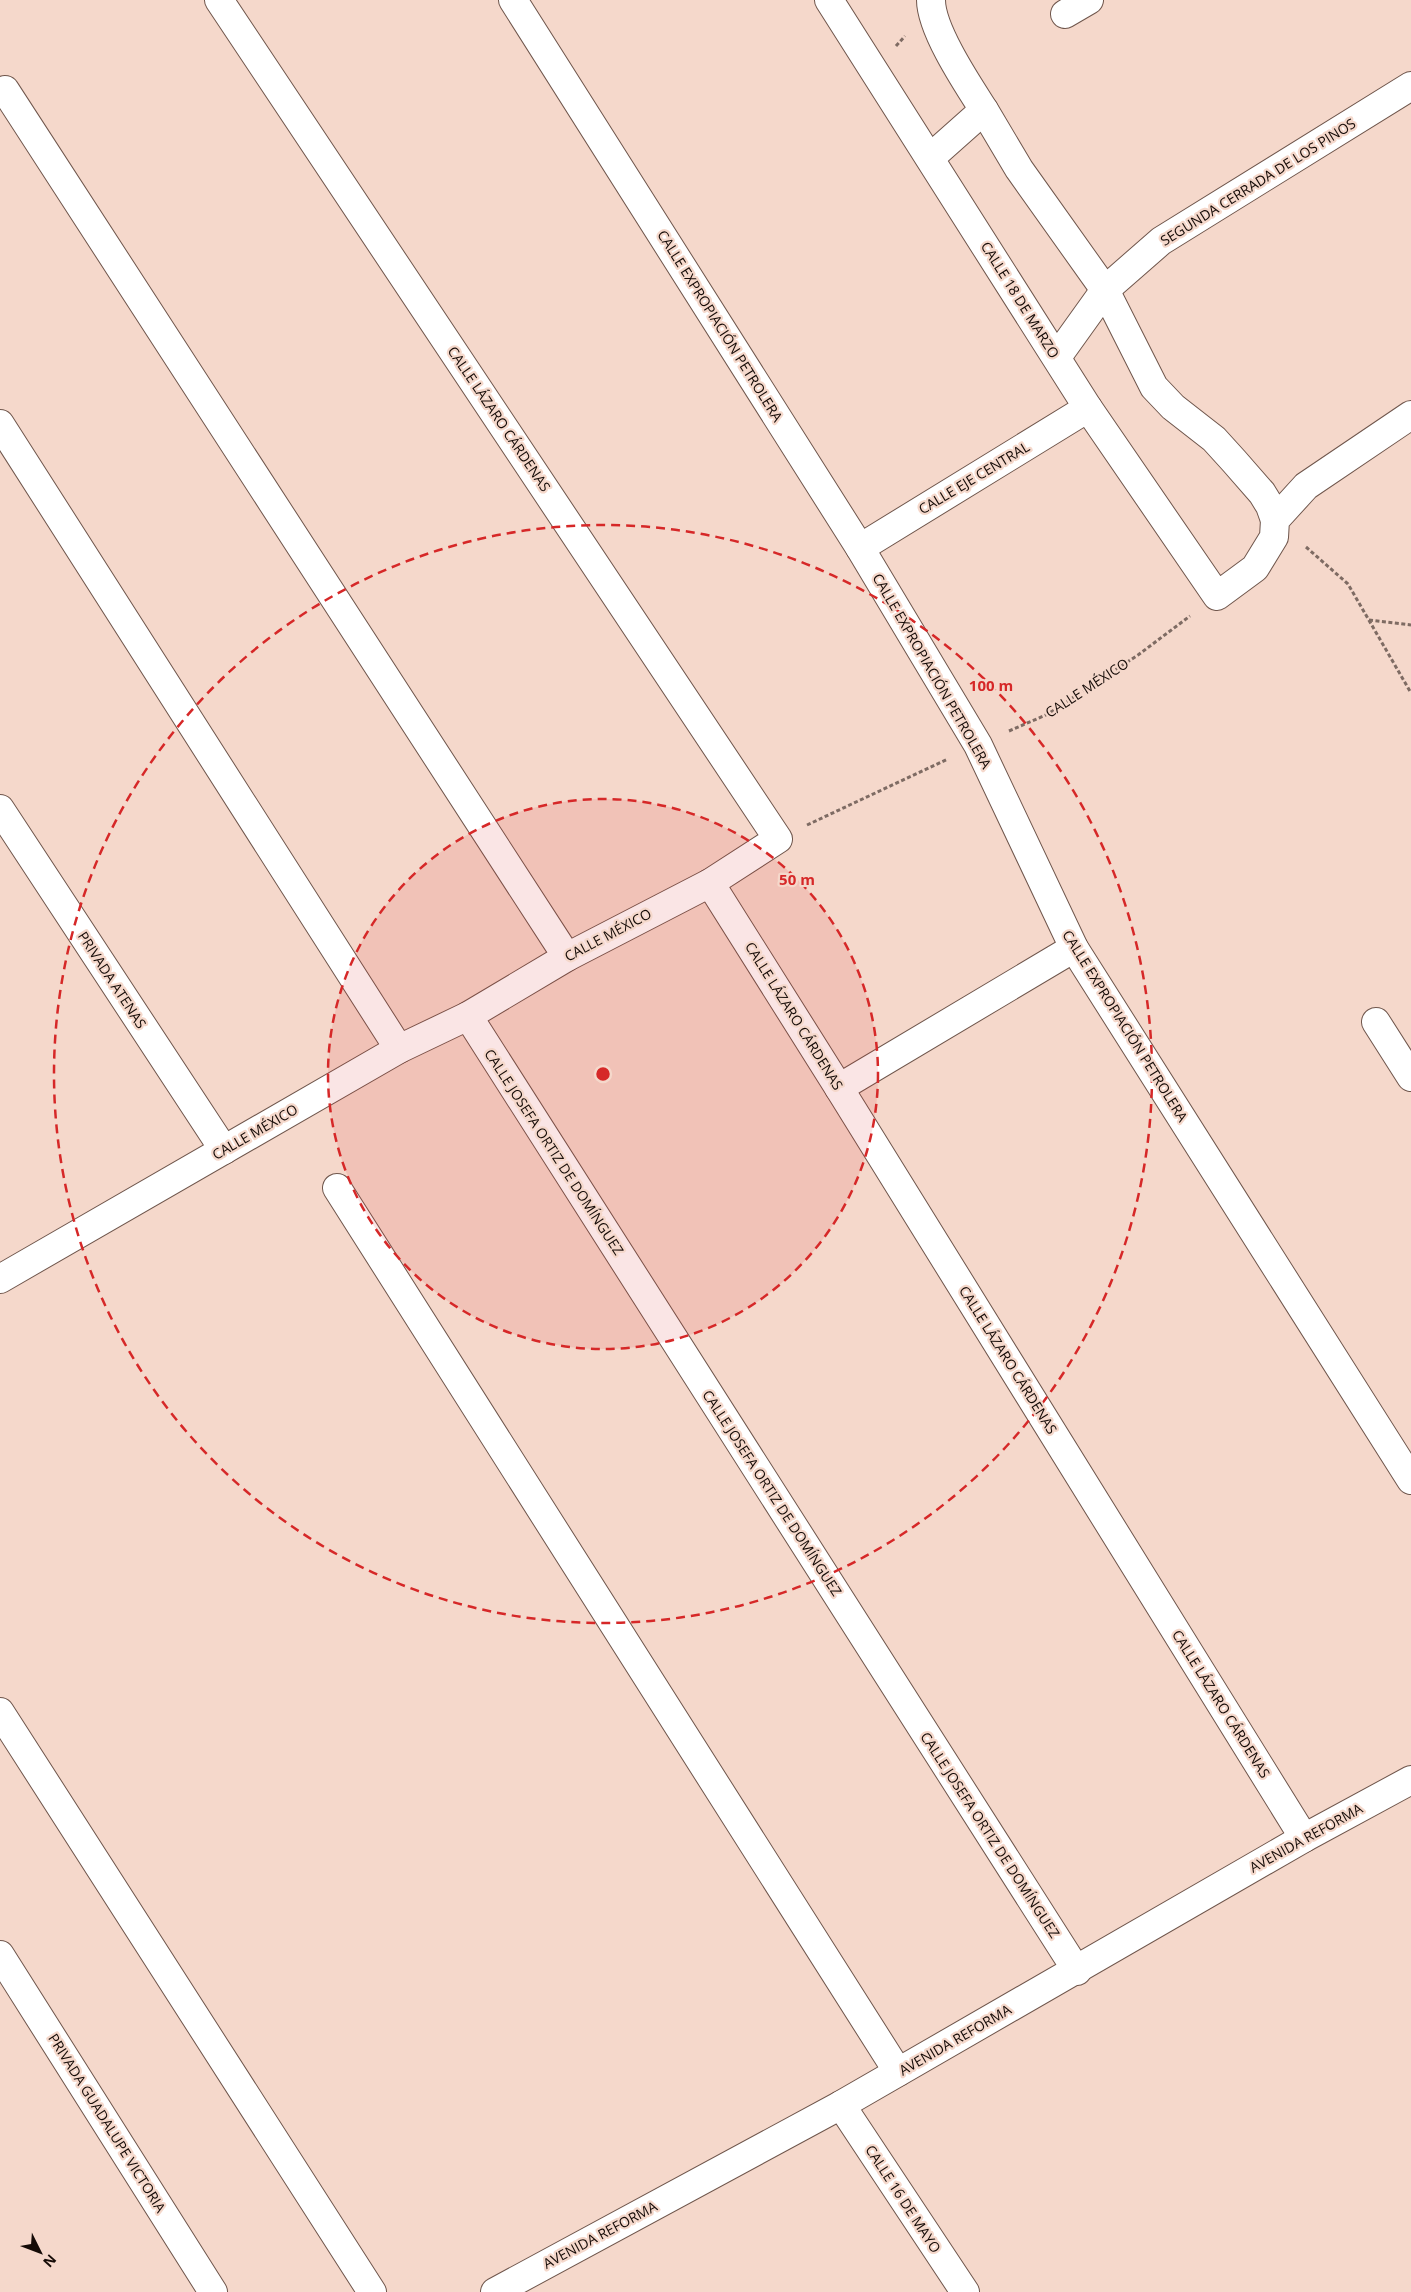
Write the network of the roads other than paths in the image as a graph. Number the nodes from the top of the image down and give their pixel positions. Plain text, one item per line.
1 (219, 0) edge
2 (513, 0) edge
3 (829, 0) edge
4 (1089, 0) edge
5 (931, 4) edge
6 (1065, 14) dead end
7 (1411, 86) edge
8 (5, 90) dead end
9 (984, 110) junction
10 (930, 158) junction
11 (1105, 290) junction
12 (1057, 357) junction
13 (1088, 408) junction
14 (1411, 415) edge
15 (0, 424) edge
16 (1275, 520) junction
17 (860, 548) junction
18 (0, 809) edge
19 (778, 839) joint
20 (710, 882) junction
21 (1074, 948) junction
22 (567, 957) junction
23 (468, 1016) junction
24 (1376, 1022) dead end
25 (399, 1049) junction
26 (1411, 1076) edge
27 (839, 1088) junction
28 (224, 1150) junction
29 (337, 1188) dead end
30 (0, 1279) edge
31 (1411, 1480) edge
32 (0, 1712) edge
33 (1411, 1780) edge
34 (1304, 1838) junction
35 (0, 1955) edge
36 (1077, 1971) junction
37 (898, 2072) junction
38 (842, 2105) junction
39 (213, 2292) edge
40 (372, 2292) edge
41 (495, 2292) edge
42 (965, 2292) edge

1 - 19 street, CALLE LÁZARO CÁRDENAS
2 - 17 street, CALLE EXPROPIACIÓN PETROLERA
3 - 10 street, CALLE 18 DE MARZO
4 - 6 street
5 - 9 street
7 - 11 street, SEGUNDA CERRADA DE LOS PINOS
8 - 22 street
9 - 10 street
9 - 11 street
10 - 12 street, CALLE 18 DE MARZO
11 - 12 street, SEGUNDA CERRADA DE LOS PINOS
11 - 16 street
12 - 13 street, CALLE 18 DE MARZO
13 - 16 street, CALLE 18 DE MARZO
13 - 17 street, CALLE EJE CENTRAL
14 - 16 street
15 - 25 street
17 - 21 street, CALLE EXPROPIACIÓN PETROLERA
18 - 28 street, PRIVADA ATENAS
19 - 20 street, CALLE MÉXICO
20 - 22 street, CALLE MÉXICO
20 - 27 street, CALLE LÁZARO CÁRDENAS
21 - 27 street
21 - 31 street, CALLE EXPROPIACIÓN PETROLERA
22 - 23 street, CALLE MÉXICO
23 - 25 street, CALLE MÉXICO
23 - 36 street, CALLE JOSEFA ORTIZ DE DOMÍNGUEZ
24 - 26 street
25 - 28 street, CALLE MÉXICO
27 - 34 street, CALLE LÁZARO CÁRDENAS
28 - 30 street, CALLE MÉXICO
29 - 37 street
32 - 40 street
33 - 34 street, AVENIDA REFORMA
34 - 36 street, AVENIDA REFORMA
35 - 39 street, PRIVADA GUADALUPE VICTORIA
36 - 37 street, AVENIDA REFORMA
37 - 38 street, AVENIDA REFORMA
38 - 41 street, AVENIDA REFORMA
38 - 42 street, CALLE 16 DE MAYO

